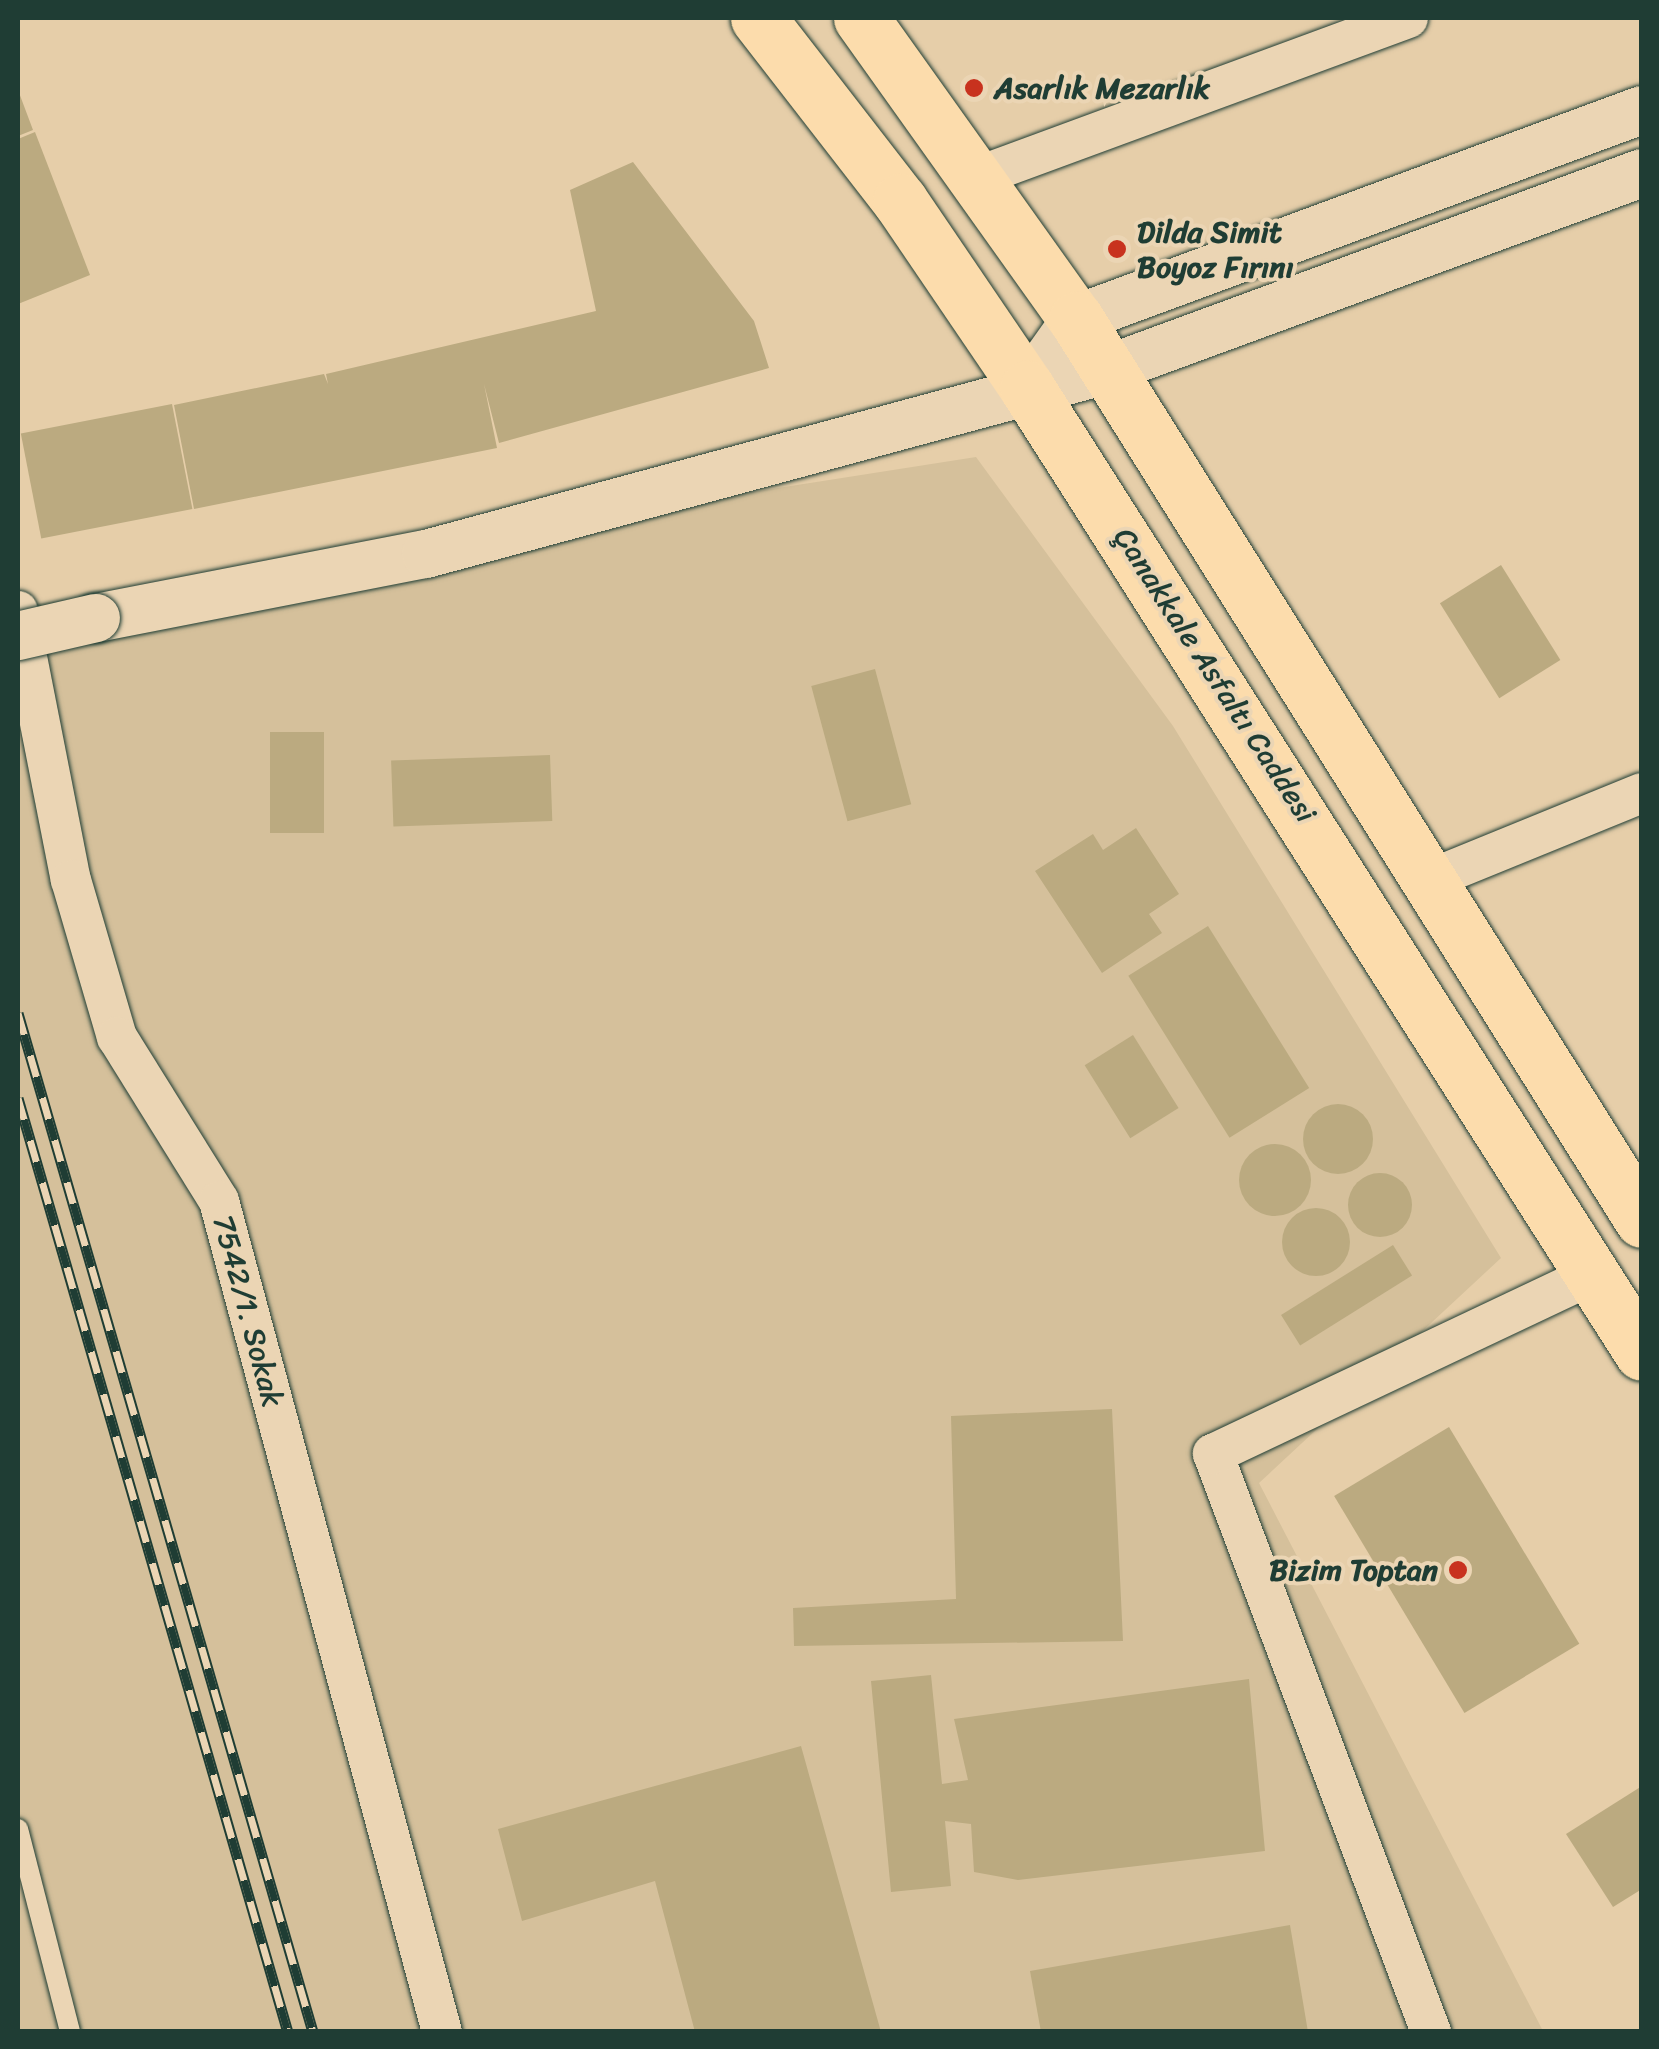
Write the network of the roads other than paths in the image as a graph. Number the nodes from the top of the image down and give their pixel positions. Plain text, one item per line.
1 (758, 18) edge
2 (861, 18) edge
3 (1408, 18) edge
4 (1642, 110) edge
5 (1642, 174) edge
6 (980, 176) junction
7 (1076, 319) junction
8 (1104, 370) junction
9 (1027, 388) junction
10 (18, 611) edge
11 (18, 636) edge
12 (1642, 792) edge
13 (1426, 881) junction
14 (1642, 1220) edge
15 (1592, 1275) junction
16 (1642, 1353) edge
17 (18, 1829) edge
18 (70, 2032) edge
19 (442, 2032) edge
20 (1431, 2032) edge

1 - 9 highway, Çanakkale Asfaltı Caddesi
2 - 6 highway
3 - 6 street
4 - 7 street
5 - 8 street
6 - 7 highway
7 - 8 highway
7 - 9 street
8 - 9 street
8 - 13 highway
9 - 11 street, bridge
9 - 15 highway, Çanakkale Asfaltı Caddesi
10 - 19 street, 7542/1. Sokak
12 - 13 street
13 - 14 highway
15 - 16 highway, Çanakkale Asfaltı Caddesi
15 - 20 street
17 - 18 lane

